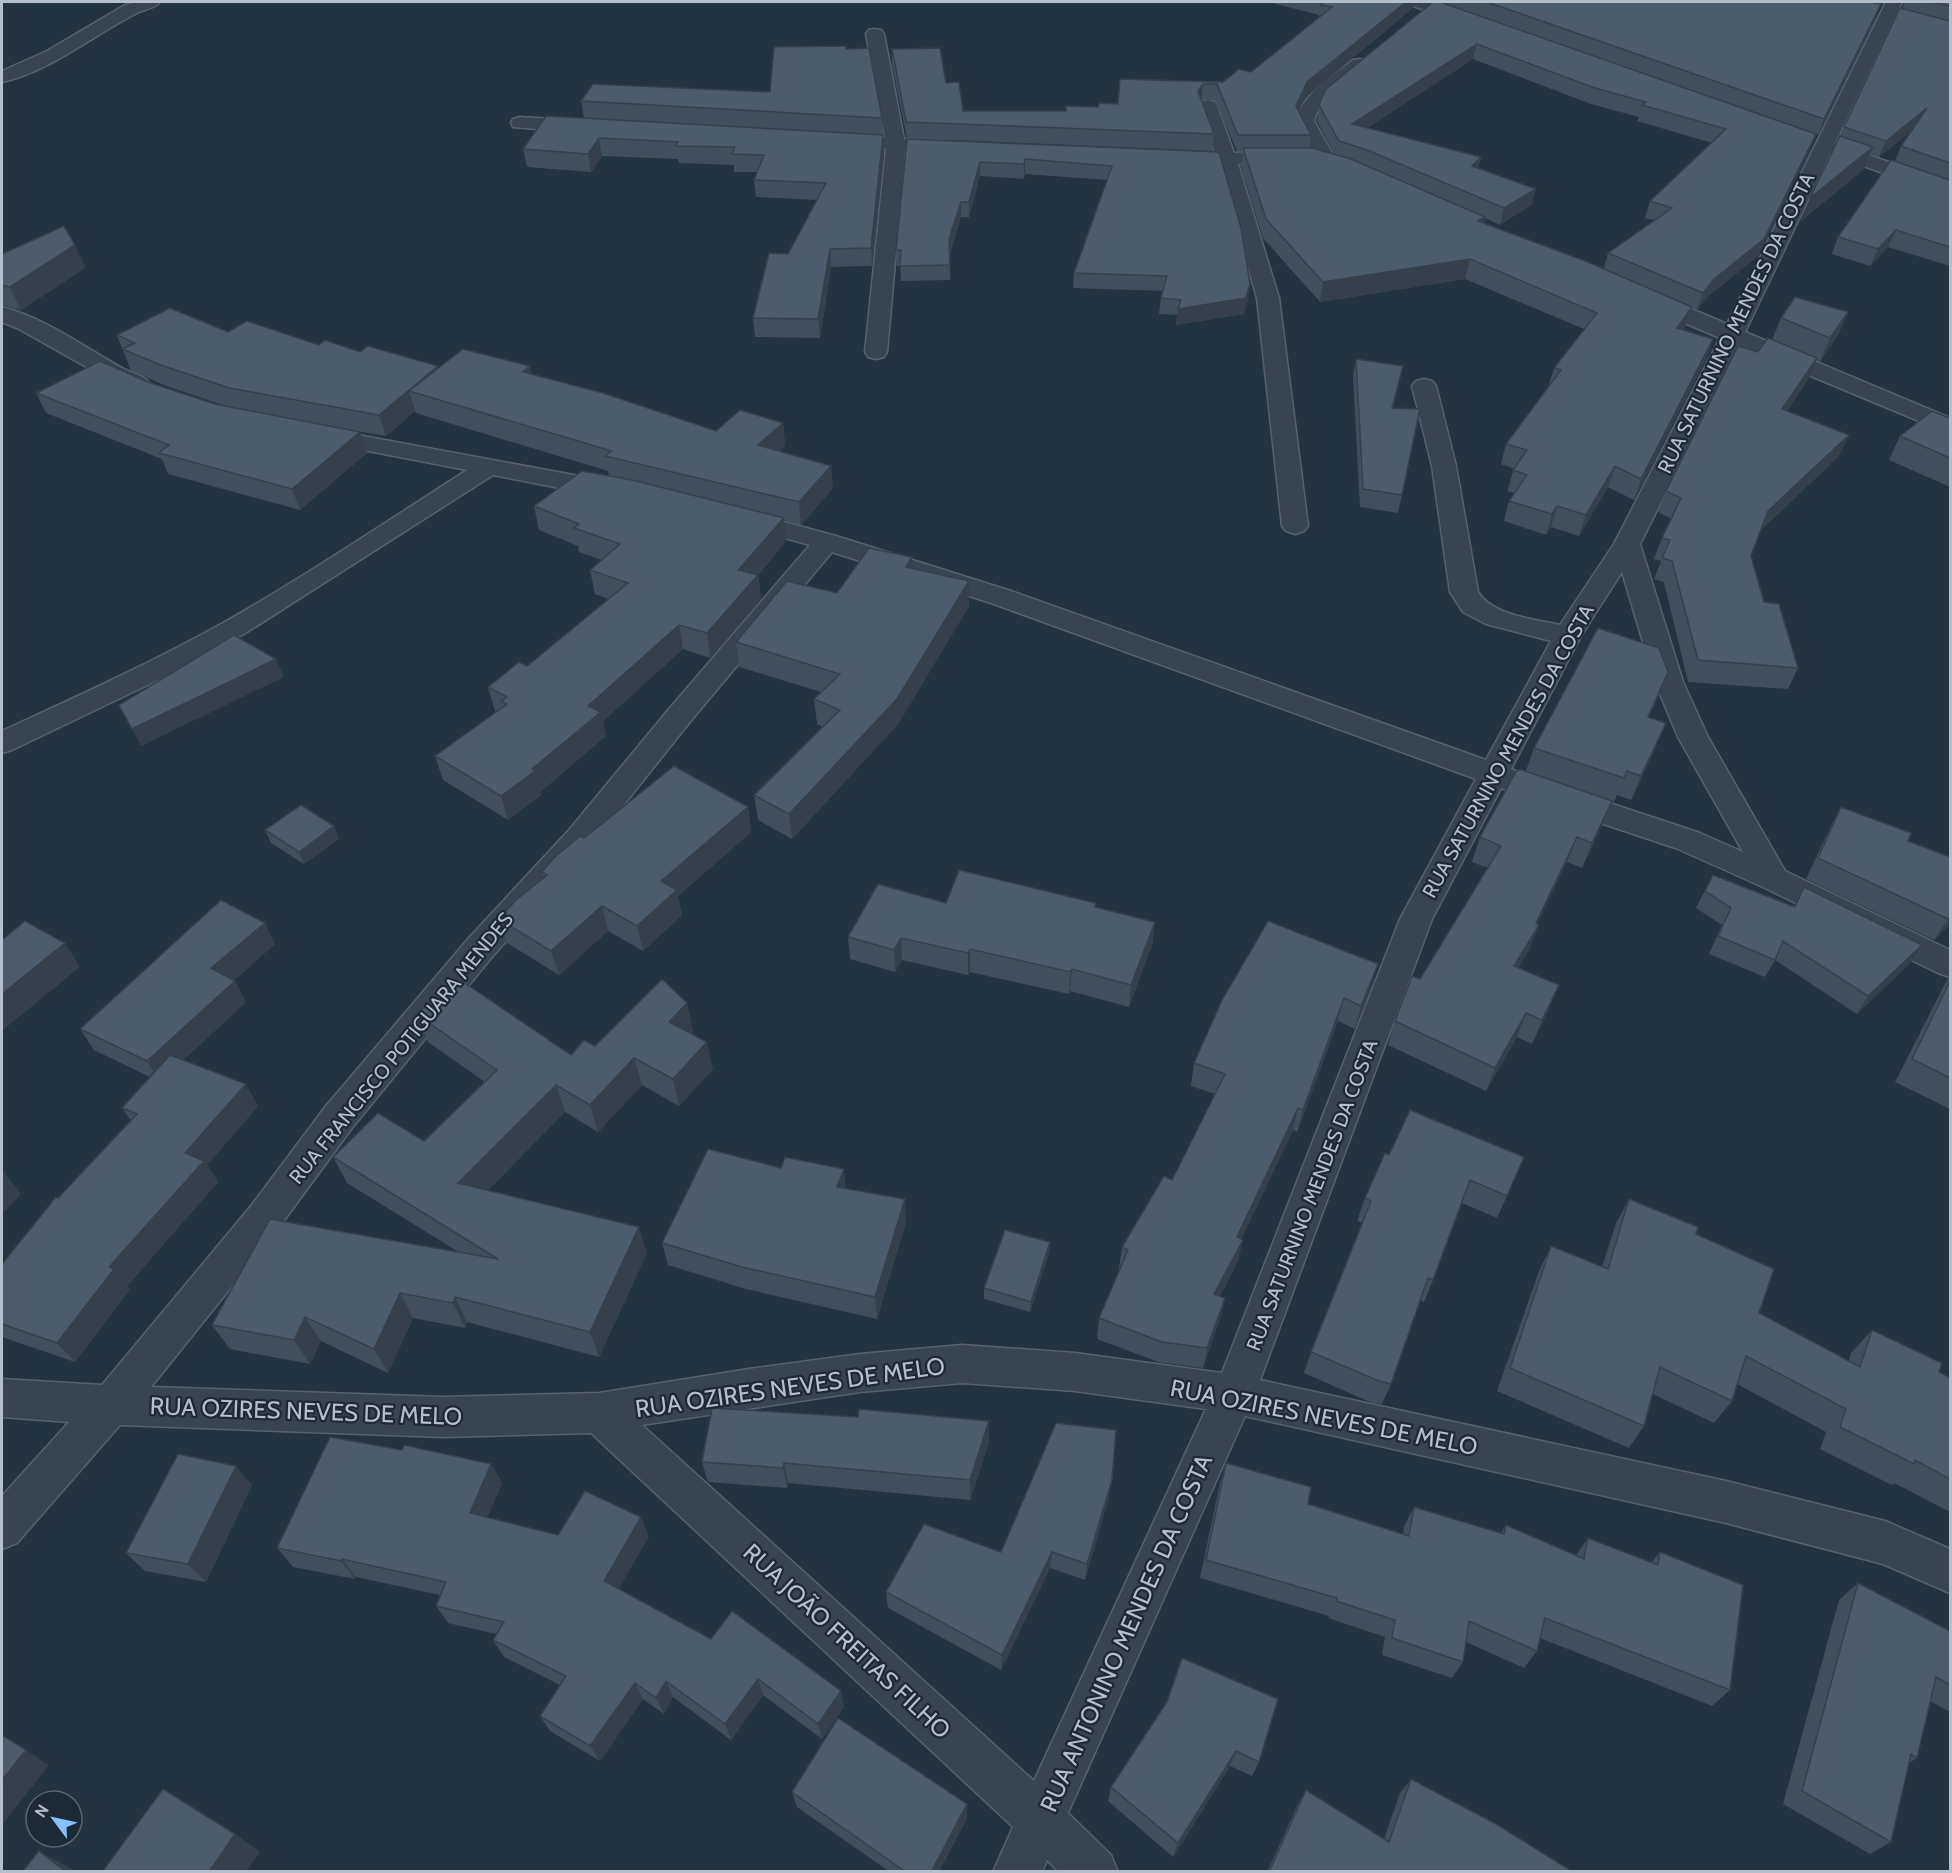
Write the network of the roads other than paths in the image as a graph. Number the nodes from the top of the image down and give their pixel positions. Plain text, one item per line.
1 (152, 2) edge
2 (1428, 3) edge
3 (1889, 11) edge
4 (1413, 20) edge
5 (1486, 25) edge
6 (875, 34) dead end
7 (1368, 57) edge
8 (2, 77) edge
9 (1208, 106) dead end
10 (520, 123) dead end
11 (602, 128) edge
12 (814, 140) edge
13 (1817, 143) junction
14 (896, 145) junction
15 (967, 148) edge
16 (1156, 156) edge
17 (1227, 159) junction
18 (1327, 162) junction
19 (1346, 168) edge
20 (1950, 191) edge
21 (1635, 294) edge
22 (2, 314) edge
23 (1732, 336) junction
24 (876, 352) dead end
25 (1424, 386) dead end
26 (157, 393) edge
27 (1950, 427) edge
28 (301, 432) edge
29 (487, 468) junction
30 (637, 494) edge
31 (718, 513) edge
32 (1294, 526) dead end
33 (827, 542) junction
34 (1627, 544) junction
35 (1567, 636) junction
36 (2, 743) edge
37 (1494, 775) junction
38 (1774, 879) junction
39 (1950, 964) edge
40 (1234, 1394) junction
41 (2, 1398) edge
42 (111, 1405) junction
43 (599, 1413) junction
44 (2, 1528) edge
45 (1950, 1571) edge
46 (1041, 1820) junction
47 (1017, 1872) edge
48 (1094, 1872) edge

1 - 8 street
2 - 4 street
2 - 5 street
3 - 13 street, RUA SATURNINO MENDES DA COSTA
6 - 14 street
7 - 18 street
9 - 17 street
10 - 11 street
12 - 14 street
13 - 20 street
13 - 23 street, RUA SATURNINO MENDES DA COSTA
14 - 15 street
14 - 24 street
16 - 17 street
17 - 18 street
17 - 32 street
18 - 19 street
21 - 23 street
22 - 26 street
23 - 27 street
23 - 34 street, RUA SATURNINO MENDES DA COSTA
25 - 35 street
28 - 29 street
29 - 30 street
29 - 36 street
31 - 33 street
33 - 37 street
33 - 42 street, RUA FRANCISCO POTIGUARA MENDES
34 - 35 street, RUA SATURNINO MENDES DA COSTA
34 - 38 street
35 - 37 street, RUA SATURNINO MENDES DA COSTA
37 - 38 street
37 - 40 street, RUA SATURNINO MENDES DA COSTA
38 - 39 street
40 - 43 street, RUA OZIRES NEVES DE MELO
40 - 45 street, RUA OZIRES NEVES DE MELO
40 - 46 street, RUA ANTONINO MENDES DA COSTA
41 - 42 street, RUA OZIRES NEVES DE MELO
42 - 43 street, RUA OZIRES NEVES DE MELO
42 - 44 street, RUA FRANCISCO POTIGUARA MENDES
43 - 46 street, RUA JOÃO FREITAS FILHO
46 - 47 street, RUA ANTONINO MENDES DA COSTA
46 - 48 street, RUA JOÃO FREITAS FILHO

